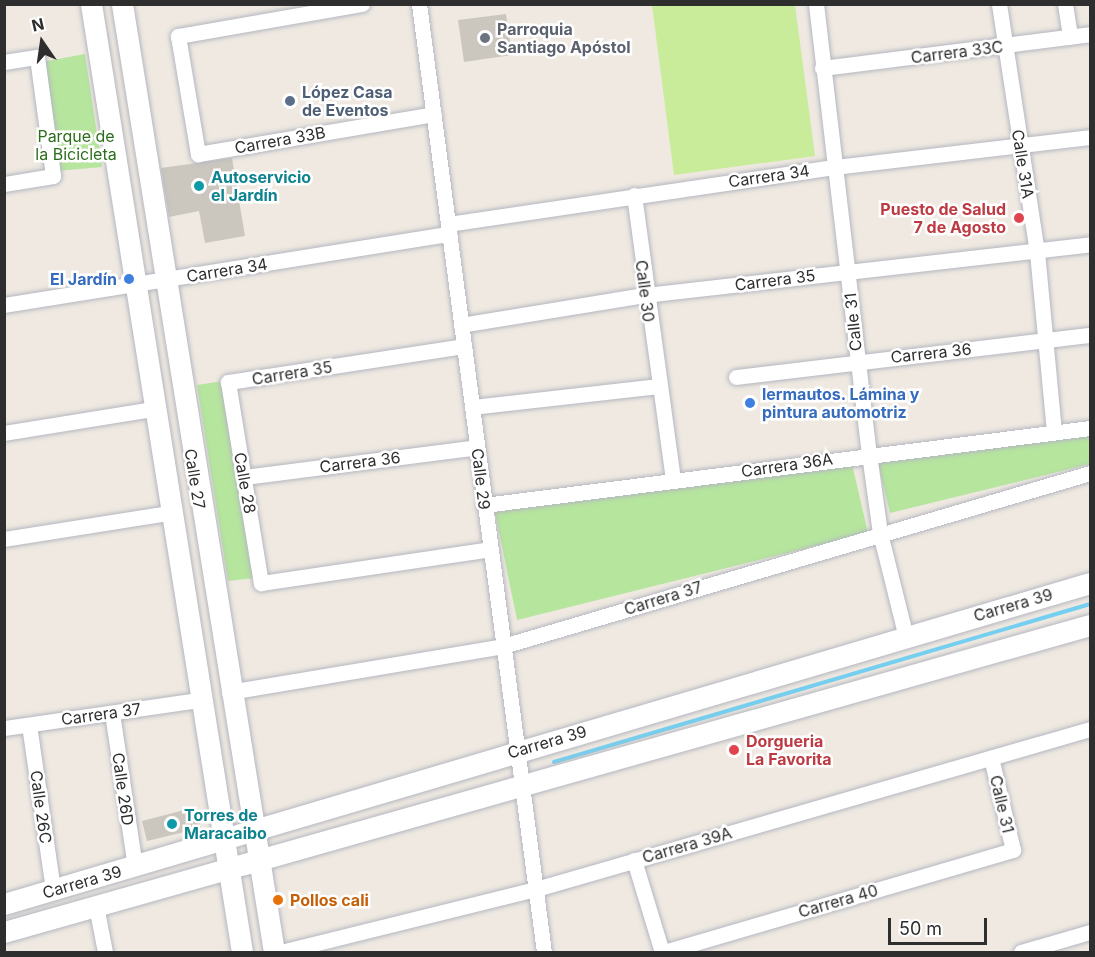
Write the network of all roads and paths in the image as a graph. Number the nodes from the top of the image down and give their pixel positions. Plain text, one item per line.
1 (91, 4) edge
2 (122, 4) edge
3 (362, 4) edge
4 (420, 4) edge
5 (816, 4) edge
6 (999, 4) edge
7 (1065, 4) edge
8 (1090, 34) edge
9 (1070, 37) junction
10 (1004, 46) junction
11 (4, 62) edge
12 (822, 68) junction
13 (434, 114) junction
14 (1090, 137) edge
15 (1020, 144) junction
16 (835, 167) junction
17 (4, 184) edge
18 (634, 195) junction
19 (448, 229) junction
20 (1090, 244) edge
21 (1037, 252) junction
22 (848, 271) junction
23 (164, 280) junction
24 (133, 285) junction
25 (645, 295) junction
26 (4, 305) edge
27 (461, 325) junction
28 (1090, 335) edge
29 (1045, 342) junction
30 (464, 346) junction
31 (858, 361) junction
32 (736, 377) dead end
33 (228, 382) joint
34 (658, 386) junction
35 (472, 407) junction
36 (152, 409) junction
37 (1090, 428) edge
38 (1054, 432) junction
39 (4, 433) edge
40 (477, 447) junction
41 (869, 454) junction
42 (1090, 472) edge
43 (243, 477) junction
44 (674, 480) junction
45 (484, 505) junction
46 (168, 513) junction
47 (880, 533) junction
48 (4, 539) edge
49 (490, 549) junction
50 (1090, 583) edge
51 (1090, 625) edge
52 (906, 637) junction
53 (503, 646) junction
54 (229, 692) junction
55 (198, 700) junction
56 (112, 713) junction
57 (29, 724) junction
58 (4, 728) edge
59 (1089, 733) edge
60 (548, 743) junction
61 (516, 751) junction
62 (991, 758) junction
63 (482, 761) junction
64 (552, 778) junction
65 (521, 786) junction
66 (490, 795) junction
67 (251, 829) junction
68 (222, 838) junction
69 (1013, 850) joint
70 (634, 860) junction
71 (257, 861) junction
72 (135, 866) junction
73 (227, 870) junction
74 (536, 889) junction
75 (53, 890) junction
76 (4, 904) edge
77 (96, 906) junction
78 (4, 932) edge
79 (1090, 932) edge
80 (1044, 949) edge
81 (105, 952) edge
82 (242, 952) edge
83 (274, 952) edge
84 (281, 952) edge
85 (544, 952) edge
86 (663, 952) edge
87 (1021, 952) edge

1 - 24 main road, Calle 27
2 - 23 main road, Calle 27
3 - 13 street, Carrera 33B
4 - 13 street, Calle 29
5 - 12 street, Calle 31
6 - 10 street, Calle 31A
7 - 9 street
8 - 9 street, Carrera 33C
9 - 10 street, Carrera 33C
10 - 12 street, Carrera 33C
10 - 15 street, Calle 31A
11 - 17 street
12 - 16 street, Calle 31
13 - 19 street, Calle 29
14 - 15 street, Carrera 34
15 - 16 street, Carrera 34
15 - 21 street, Calle 31A
16 - 18 street, Carrera 34
16 - 22 street, Calle 31
18 - 19 street, Carrera 34
18 - 25 street, Calle 30
19 - 23 street, Carrera 34
19 - 27 street, Calle 29
20 - 21 street, Carrera 35
21 - 22 street, Carrera 35
21 - 29 street, Calle 31A
22 - 25 street, Carrera 35
22 - 31 street, Calle 31
23 - 24 street, Carrera 34
23 - 54 main road, Calle 27
24 - 26 street, Carrera 34
24 - 36 main road, Calle 27
25 - 27 street, Carrera 35
25 - 34 street, Calle 30
27 - 30 street, Calle 29
28 - 29 street, Carrera 36
29 - 31 street, Carrera 36
29 - 38 street, Calle 31A
30 - 33 street, Carrera 35
30 - 35 street, Calle 29
31 - 32 street, Carrera 36
31 - 41 street, Calle 31
33 - 43 street, Calle 28
34 - 35 street
34 - 44 street, Calle 30
35 - 40 street, Calle 29
36 - 39 street
36 - 46 main road, Calle 27
37 - 38 street, Carrera 36A
38 - 41 street, Carrera 36A
40 - 43 street, Carrera 36
40 - 45 street, Calle 29
41 - 44 street, Carrera 36A
41 - 47 street, Calle 31
42 - 47 street, Carrera 37
43 - 49 street, Calle 28
44 - 45 street, Carrera 36A
45 - 49 street, Calle 29
46 - 48 street
46 - 55 main road, Calle 27
47 - 52 street, Calle 31
47 - 53 street, Carrera 37
49 - 53 street, Calle 29
50 - 52 main road, Carrera 39
51 - 64 main road, Carrera 39
52 - 60 main road, Carrera 39
53 - 54 street, Carrera 37
53 - 61 street, Calle 29
54 - 67 main road, Calle 27
55 - 56 street, Carrera 37
55 - 68 main road, Calle 27
56 - 57 street, Carrera 37
56 - 72 street, Calle 26D
57 - 58 street, Carrera 37
57 - 75 street, Calle 26C
59 - 62 street, Carrera 39A
60 - 61 main road, Carrera 39
60 - 64 main road
61 - 63 main road, Carrera 39
61 - 65 street, Calle 29
62 - 69 street, Calle 31
62 - 70 street, Carrera 39A
63 - 66 main road
63 - 67 main road, Carrera 39
64 - 65 main road, Carrera 39
65 - 66 main road, Carrera 39
65 - 74 street, Calle 29
66 - 71 main road, Carrera 39
67 - 68 main road, Carrera 39
67 - 71 main road, Calle 27
68 - 72 main road, Carrera 39
68 - 73 main road, Calle 27
69 - 86 street, Carrera 40
70 - 74 street, Carrera 39A
70 - 86 street
71 - 73 main road, Carrera 39
71 - 83 main road, Calle 27
72 - 75 main road, Carrera 39
73 - 77 main road, Carrera 39
73 - 82 main road, Calle 27
74 - 84 street, Carrera 39A
74 - 85 street, Calle 29
75 - 76 main road, Carrera 39
77 - 78 main road, Carrera 39
77 - 81 street
79 - 80 street
80 - 87 street

